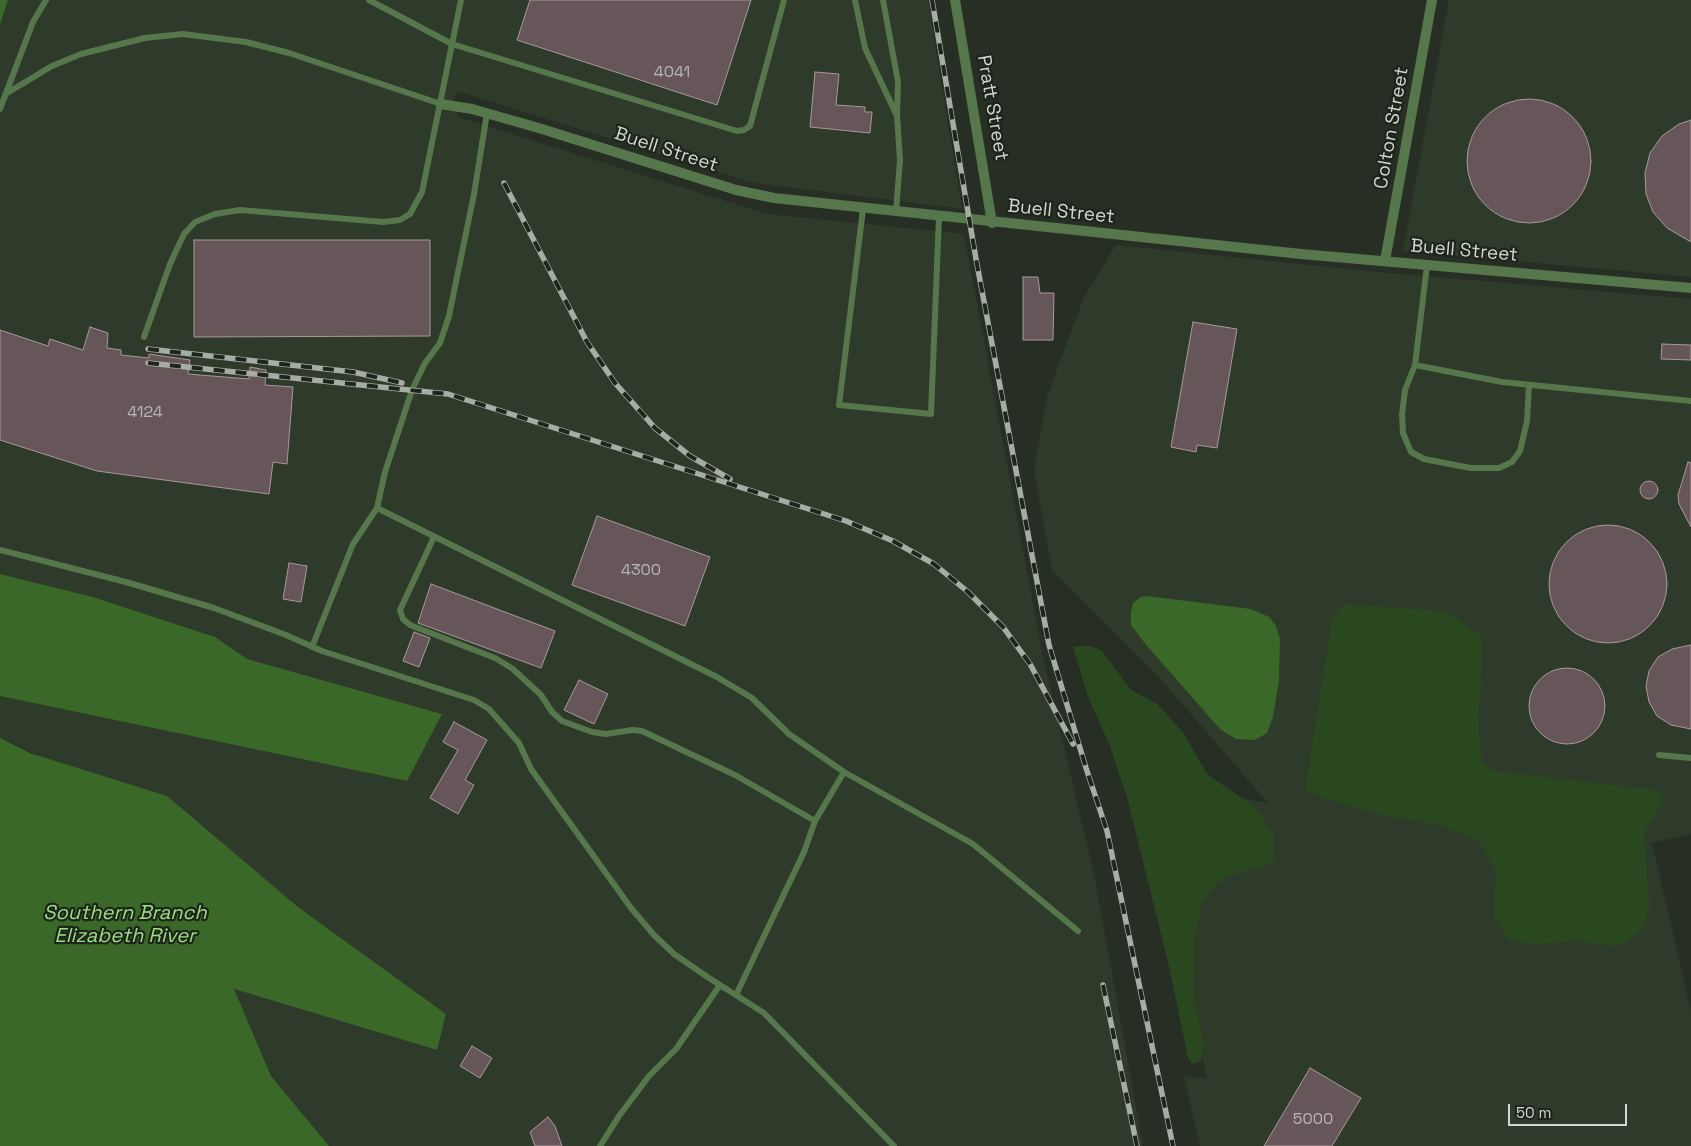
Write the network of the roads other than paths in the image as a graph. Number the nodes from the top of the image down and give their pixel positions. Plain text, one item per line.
1 (46, 0) edge
2 (369, 0) edge
3 (461, 0) edge
4 (784, 0) edge
5 (855, 0) edge
6 (883, 0) edge
7 (955, 0) edge
8 (1432, 0) edge
9 (452, 44) junction
10 (7, 93) junction
11 (441, 104) junction
12 (0, 109) edge
13 (487, 113) junction
14 (896, 116) junction
15 (864, 209) junction
16 (896, 212) junction
17 (939, 217) junction
18 (992, 223) junction
19 (1385, 262) junction
20 (1427, 265) junction
21 (1691, 288) edge
22 (144, 337) dead end
23 (1415, 365) junction
24 (1529, 385) junction
25 (1691, 401) edge
26 (377, 508) junction
27 (434, 537) junction
28 (0, 550) edge
29 (312, 647) junction
30 (1659, 755) dead end
31 (1691, 758) edge
32 (844, 772) junction
33 (815, 821) junction
34 (1078, 931) dead end
35 (720, 985) junction
36 (736, 995) junction
37 (600, 1146) edge
38 (894, 1146) edge

1 - 10 lane
2 - 9 lane
3 - 9 lane
4 - 9 lane
5 - 14 lane
6 - 14 lane
7 - 18 street, Pratt Street
8 - 19 street, Colton Street
9 - 11 lane
10 - 11 lane
10 - 12 lane
11 - 13 street, Buell Street
11 - 22 lane
13 - 15 street, Buell Street
13 - 26 lane
14 - 16 lane
15 - 16 street, Buell Street
15 - 17 lane
16 - 17 street, Buell Street
17 - 18 street, Buell Street
18 - 19 street, Buell Street
19 - 20 street, Buell Street
20 - 21 street, Buell Street
20 - 23 lane
23 - 24 lane
23 - 24 lane
24 - 25 lane
26 - 27 lane
26 - 29 lane
27 - 32 lane
27 - 33 lane
28 - 29 lane
29 - 35 lane
30 - 31 lane
32 - 33 lane
32 - 34 lane
33 - 36 lane
35 - 36 lane
35 - 37 lane
36 - 38 lane

